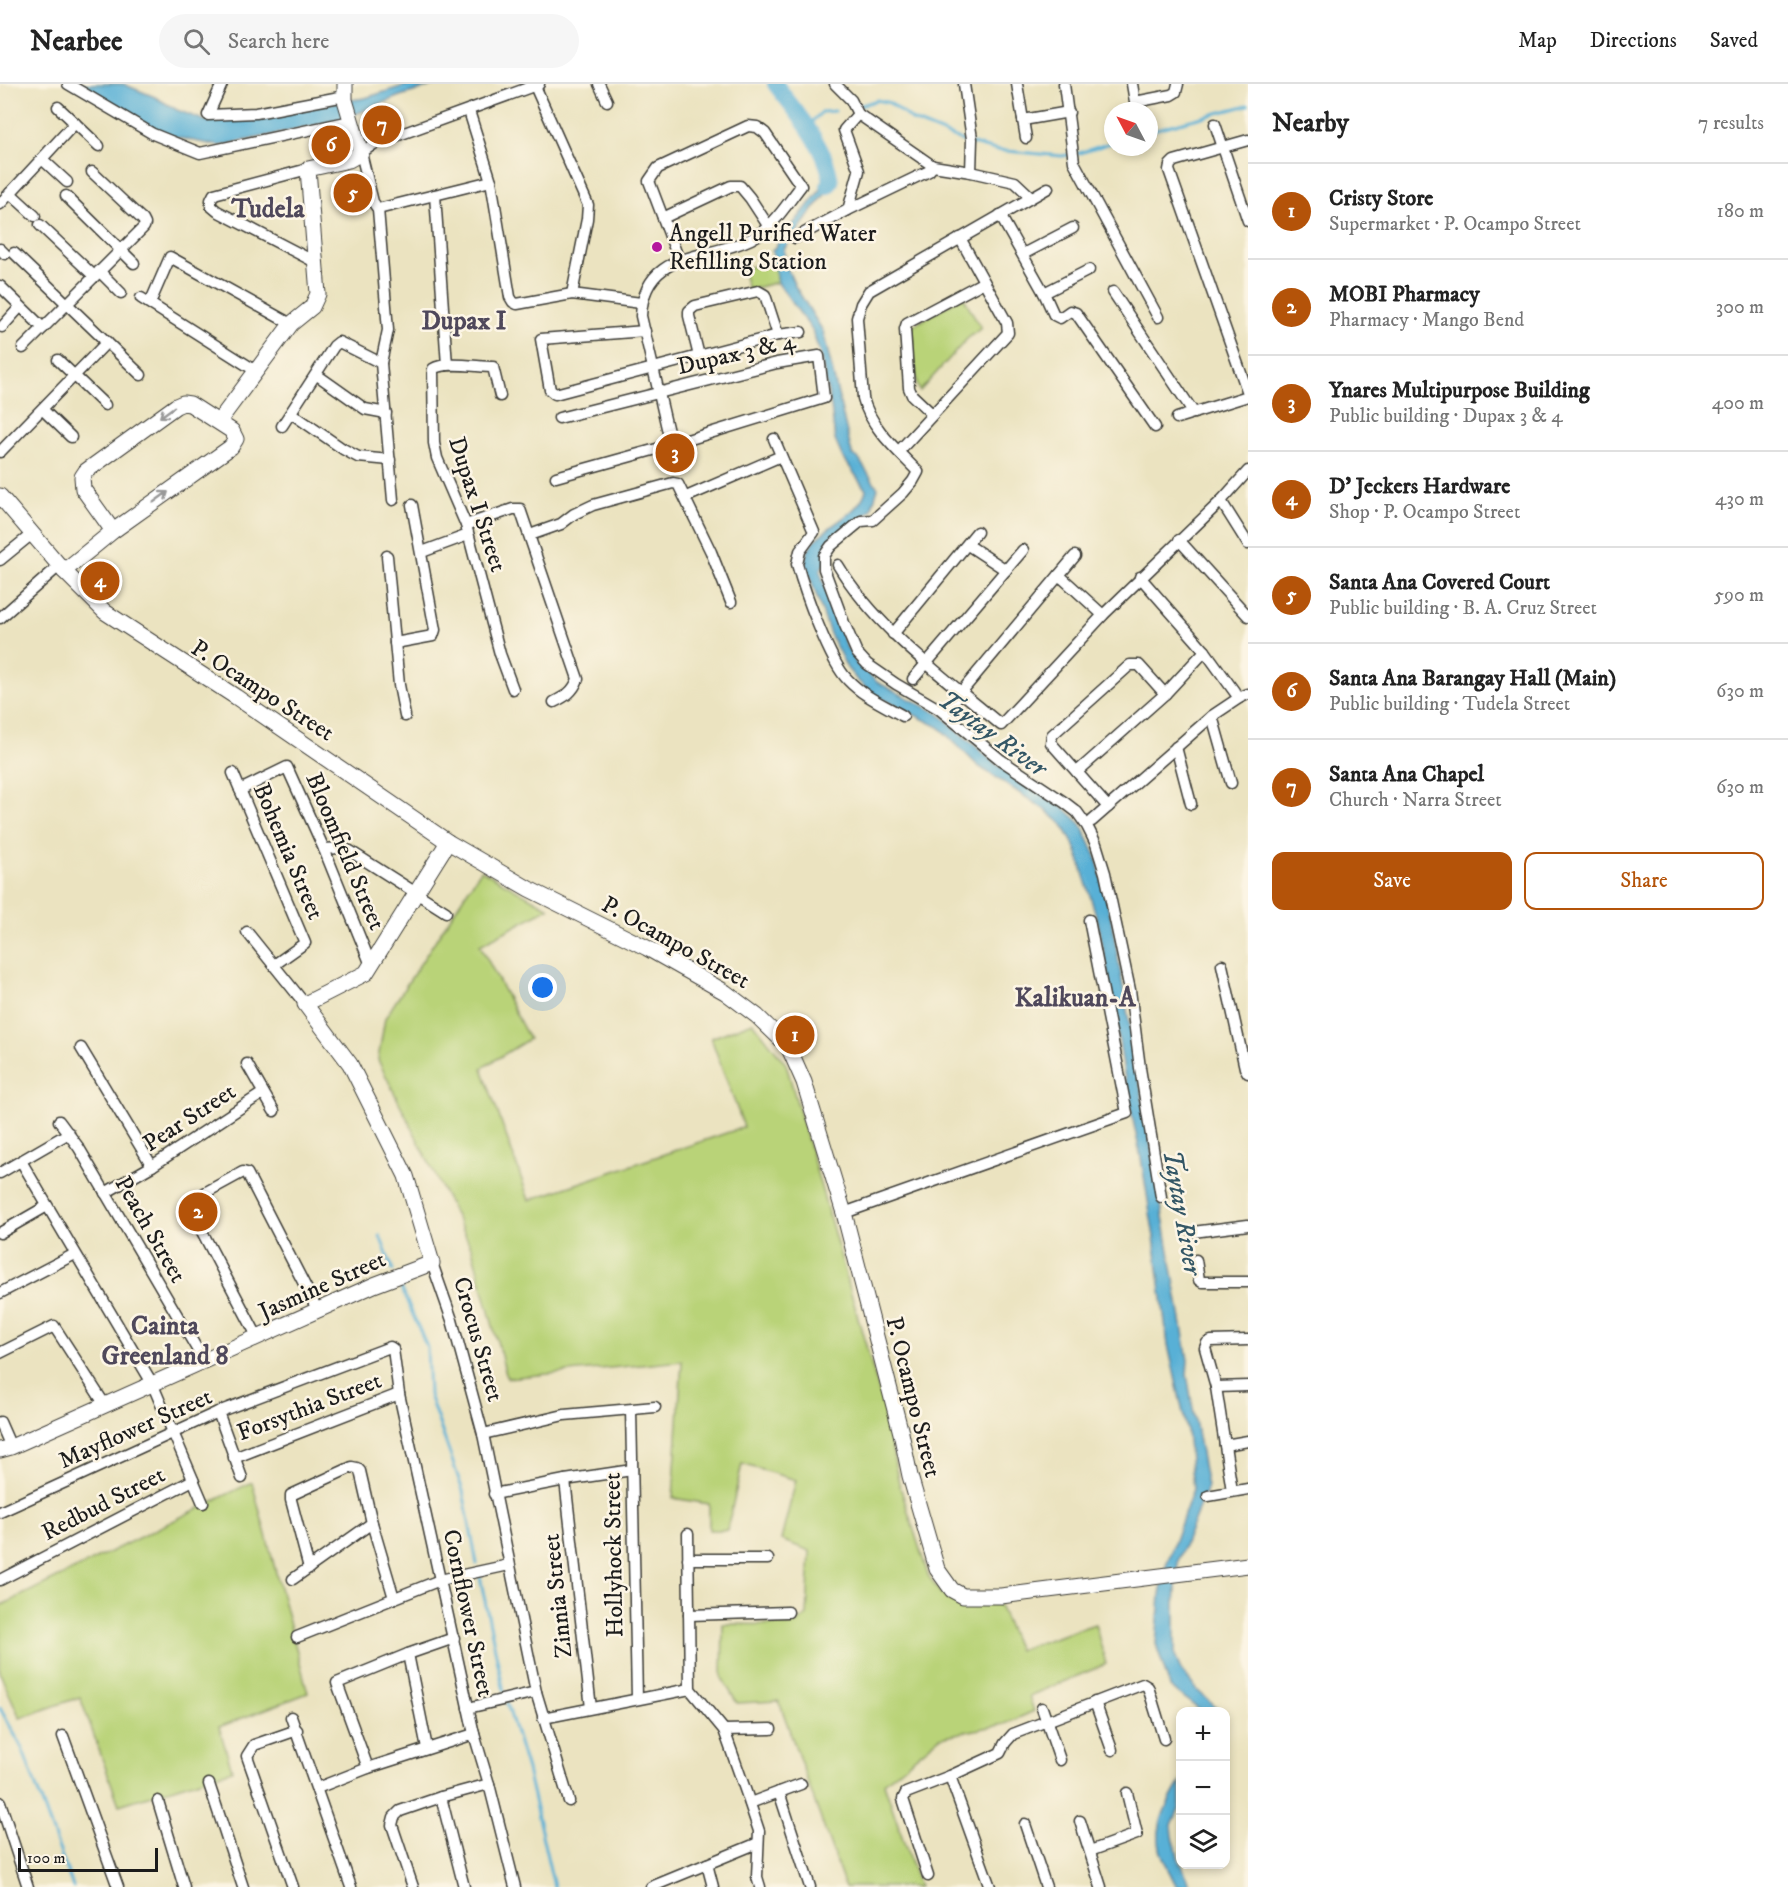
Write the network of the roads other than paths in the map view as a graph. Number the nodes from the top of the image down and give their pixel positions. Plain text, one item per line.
1 (68, 84) edge
2 (222, 84) edge
3 (599, 84) edge
4 (836, 84) edge
5 (964, 84) edge
6 (1017, 84) edge
7 (1064, 84) edge
8 (1132, 84) edge
9 (537, 85) edge
10 (1177, 88) edge
11 (345, 94) edge
12 (607, 101) dead end
13 (58, 107) dead end
14 (469, 111) junction
15 (1069, 112) junction
16 (858, 114) junction
17 (351, 120) junction
18 (1023, 120) junction
19 (75, 123) junction
20 (1215, 124) dead end
21 (1026, 138) dead end
22 (1248, 140) edge
23 (99, 146) dead end
24 (1223, 148) junction
25 (361, 153) junction
26 (42, 159) junction
27 (933, 166) junction
28 (308, 169) junction
29 (92, 172) dead end
30 (971, 172) junction
31 (67, 182) dead end
32 (491, 182) junction
33 (1048, 188) dead end
34 (10, 193) junction
35 (435, 195) junction
36 (66, 196) dead end
37 (1031, 197) junction
38 (0, 204) edge
39 (378, 208) junction
40 (848, 210) junction
41 (1000, 215) junction
42 (663, 218) junction
43 (1248, 221) edge
44 (768, 227) junction
45 (1073, 228) dead end
46 (795, 238) dead end
47 (960, 238) junction
48 (120, 249) junction
49 (6, 252) edge
50 (1023, 254) junction
51 (679, 260) junction
52 (134, 263) dead end
53 (317, 263) junction
54 (1089, 270) dead end
55 (96, 273) junction
56 (984, 282) junction
57 (0, 286) edge
58 (1113, 292) dead end
59 (121, 293) dead end
60 (1044, 293) junction
61 (572, 294) junction
62 (67, 303) junction
63 (641, 303) junction
64 (20, 307) junction
65 (1158, 317) dead end
66 (291, 324) junction
67 (2, 327) dead end
68 (43, 328) junction
69 (645, 331) junction
70 (801, 332) dead end
71 (778, 335) junction
72 (107, 342) junction
73 (23, 348) dead end
74 (699, 356) junction
75 (58, 360) dead end
76 (381, 363) junction
77 (447, 364) junction
78 (654, 368) junction
79 (256, 371) junction
80 (141, 375) dead end
81 (316, 375) junction
82 (75, 376) junction
83 (660, 392) junction
84 (1248, 394) edge
85 (500, 396) dead end
86 (105, 405) dead end
87 (43, 410) junction
88 (291, 413) junction
89 (386, 413) junction
90 (1194, 413) junction
91 (932, 414) junction
92 (559, 418) dead end
93 (1177, 418) dead end
94 (219, 421) junction
95 (282, 426) dead end
96 (1155, 427) dead end
97 (71, 437) dead end
98 (774, 440) dead end
99 (672, 445) junction
100 (899, 451) junction
101 (0, 452) edge
102 (781, 456) junction
103 (390, 459) junction
104 (1248, 471) edge
105 (556, 477) dead end
106 (0, 496) edge
107 (686, 497) junction
108 (393, 500) dead end
109 (1221, 501) junction
110 (412, 505) dead end
111 (467, 530) junction
112 (113, 531) junction
113 (977, 532) dead end
114 (33, 534) junction
115 (530, 535) junction
116 (1179, 540) junction
117 (968, 544) junction
118 (1248, 544) edge
119 (1023, 550) dead end
120 (422, 552) junction
121 (387, 556) dead end
122 (1075, 556) dead end
123 (0, 560) edge
124 (838, 565) dead end
125 (62, 568) junction
126 (1006, 570) junction
127 (1059, 575) junction
128 (1140, 577) junction
129 (731, 602) dead end
130 (1103, 615) junction
131 (1248, 616) edge
132 (0, 618) edge
133 (893, 634) junction
134 (395, 643) junction
135 (1205, 651) junction
136 (928, 662) junction
137 (913, 679) dead end
138 (513, 689) dead end
139 (962, 692) junction
140 (1165, 694) junction
141 (1244, 696) edge
142 (554, 702) dead end
143 (946, 709) dead end
144 (405, 716) dead end
145 (903, 716) dead end
146 (1212, 717) junction
147 (1176, 747) junction
148 (233, 772) dead end
149 (1077, 772) junction
150 (1231, 783) dead end
151 (240, 790) junction
152 (1191, 804) dead end
153 (1108, 807) junction
154 (1092, 821) dead end
155 (448, 842) junction
156 (324, 849) junction
157 (416, 894) junction
158 (446, 912) dead end
159 (1089, 920) dead end
160 (248, 932) dead end
161 (274, 965) junction
162 (371, 965) junction
163 (1222, 965) dead end
164 (304, 1004) junction
165 (81, 1048) dead end
166 (248, 1064) dead end
167 (1248, 1073) edge
168 (264, 1093) junction
169 (274, 1111) dead end
170 (59, 1121) dead end
171 (69, 1133) junction
172 (21, 1161) junction
173 (152, 1166) junction
174 (0, 1173) edge
175 (105, 1193) junction
176 (1161, 1197) dead end
177 (47, 1206) junction
178 (844, 1213) junction
179 (1248, 1224) edge
180 (1193, 1232) dead end
181 (0, 1233) edge
182 (75, 1254) junction
183 (1196, 1260) dead end
184 (432, 1263) junction
185 (1248, 1282) edge
186 (0, 1293) edge
187 (318, 1311) junction
188 (258, 1338) junction
189 (1248, 1340) edge
190 (390, 1347) joint
191 (0, 1353) edge
192 (204, 1361) junction
193 (152, 1383) junction
194 (1248, 1386) edge
195 (1216, 1387) junction
196 (399, 1394) junction
197 (105, 1405) junction
198 (655, 1407) dead end
199 (631, 1410) junction
200 (218, 1412) junction
201 (0, 1422) edge
202 (172, 1433) junction
203 (483, 1434) junction
204 (1248, 1441) edge
205 (1225, 1444) junction
206 (5, 1449) edge
207 (234, 1458) junction
208 (632, 1470) junction
209 (242, 1478) dead end
210 (193, 1480) junction
211 (565, 1480) junction
212 (1248, 1489) edge
213 (1232, 1491) junction
214 (494, 1494) junction
215 (1208, 1496) dead end
216 (202, 1503) dead end
217 (0, 1512) edge
218 (372, 1523) junction
219 (688, 1534) dead end
220 (688, 1559) junction
221 (768, 1559) dead end
222 (508, 1565) junction
223 (1248, 1565) edge
224 (309, 1568) junction
225 (293, 1579) dead end
226 (0, 1580) edge
227 (440, 1580) junction
228 (394, 1598) junction
229 (788, 1612) dead end
230 (688, 1615) junction
231 (297, 1637) dead end
232 (454, 1638) junction
233 (408, 1654) junction
234 (690, 1689) junction
235 (536, 1692) junction
236 (637, 1698) junction
237 (1095, 1702) junction
238 (468, 1708) junction
239 (591, 1708) junction
240 (1042, 1708) dead end
241 (291, 1717) dead end
242 (543, 1718) junction
243 (1047, 1721) junction
244 (297, 1730) junction
245 (724, 1730) junction
246 (771, 1730) dead end
247 (474, 1734) junction
248 (63, 1736) dead end
249 (1164, 1739) dead end
250 (427, 1748) junction
251 (1112, 1750) dead end
252 (1060, 1760) dead end
253 (368, 1768) junction
254 (950, 1776) junction
255 (209, 1784) dead end
256 (489, 1784) junction
257 (801, 1784) dead end
258 (317, 1788) junction
259 (779, 1792) junction
260 (1127, 1792) dead end
261 (441, 1797) junction
262 (569, 1800) dead end
263 (158, 1801) dead end
264 (0, 1802) edge
265 (750, 1803) junction
266 (1080, 1821) dead end
267 (1025, 1824) dead end
268 (758, 1843) junction
269 (1090, 1851) junction
270 (707, 1864) junction
271 (928, 1876) dead end
272 (28, 1887) edge
273 (118, 1887) edge
274 (184, 1887) edge
275 (243, 1887) edge
276 (293, 1887) edge
277 (351, 1887) edge
278 (413, 1887) edge
279 (464, 1887) edge
280 (515, 1887) edge
281 (651, 1887) edge
282 (713, 1887) edge
283 (760, 1887) edge
284 (810, 1887) edge
285 (990, 1887) edge
286 (1046, 1887) edge
287 (1101, 1887) edge

1 - 17 street
2 - 11 street
3 - 12 street
4 - 16 street
5 - 30 street
6 - 18 street
7 - 15 street
8 - 10 street
9 - 14 street
9 - 61 street
11 - 17 street
13 - 19 street
14 - 25 street
14 - 32 street
15 - 18 street
15 - 65 street
16 - 27 street
16 - 40 street
17 - 25 street
18 - 21 street
19 - 23 street
19 - 26 street
20 - 24 street
22 - 24 street
24 - 43 street
24 - 84 street
25 - 28 street
25 - 39 street
26 - 31 street
26 - 34 street
27 - 30 street
27 - 40 street
28 - 53 street
28 - 53 street
29 - 48 street
30 - 37 street
32 - 35 street
32 - 61 street
33 - 37 street
34 - 38 street
34 - 55 street
35 - 39 street
35 - 77 street
36 - 48 street
37 - 41 street
39 - 76 street
40 - 46 street
41 - 47 street
41 - 50 street
42 - 44 street
42 - 44 street
42 - 51 street
44 - 51 street
45 - 50 street
47 - 56 street
47 - 100 street
48 - 52 street
48 - 55 street
49 - 62 street
50 - 60 street
51 - 63 street
53 - 66 street
54 - 60 street
55 - 59 street
55 - 62 street
56 - 91 street
56 - 91 street
57 - 64 street
58 - 90 street
60 - 96 street
61 - 63 street
62 - 68 street
62 - 72 street
63 - 69 street
64 - 67 street
64 - 68 street
66 - 79 street
66 - 79 street
68 - 73 street
69 - 78 street
69 - 78 street
70 - 71 street
71 - 74 street
71 - 74 street
72 - 80 street
72 - 82 street
74 - 78 street
75 - 82 street
76 - 81 street
76 - 89 street
77 - 85 street
77 - 111 street, Dupax I Street
78 - 83 street
79 - 94 street
81 - 88 street
81 - 89 street
82 - 86 street
82 - 87 street
83 - 92 street, Dupax 3 & 4
83 - 99 street
83 - 99 street, Dupax 3 & 4
84 - 90 street
87 - 97 street
87 - 101 street
88 - 95 street
88 - 103 street
89 - 103 street
90 - 93 street
91 - 100 street
112 -> 94 street
94 -> 112 street
98 - 102 street
99 - 105 street, Dupax 3 & 4
100 - 176 street
102 - 107 street
102 - 145 street
103 - 108 street
104 - 109 street
106 - 114 street, P. Ocampo Street
107 - 115 street
107 - 129 street
109 - 116 street
109 - 118 street
110 - 120 street
111 - 115 street
111 - 120 street
111 - 138 street, Dupax I Street
112 - 125 street
113 - 117 street
114 - 123 street
114 - 125 street, P. Ocampo Street
115 - 142 street
116 - 128 street
116 - 131 street
117 - 126 street
117 - 133 street
119 - 126 street
120 - 134 street
121 - 134 street
122 - 127 street
124 - 133 street
125 - 132 street
125 - 155 street, P. Ocampo Street
126 - 136 street
127 - 130 street
127 - 139 street
128 - 130 street
128 - 135 street
130 - 139 street
133 - 136 street
134 - 144 street
135 - 140 street
135 - 141 street
136 - 137 street
136 - 139 street
139 - 143 street
140 - 149 street
140 - 149 street
141 - 146 street
146 - 147 street
146 - 150 street
147 - 152 street
147 - 153 street
148 - 151 street, Bohemia Street
149 - 153 street
151 - 156 street, Bloomfield Street
151 - 161 street, Bohemia Street
153 - 154 street
155 - 157 street
155 - 178 street, P. Ocampo Street
156 - 157 street
156 - 162 street, Bloomfield Street
157 - 158 street
157 - 162 street
159 - 178 street
160 - 161 street, Crocus Street
161 - 164 street, Crocus Street
162 - 164 street
163 - 167 street
164 - 184 street, Crocus Street
165 - 173 street
166 - 168 street
168 - 169 street
168 - 173 street, Pear Street
170 - 171 street, Peach Street
171 - 172 street
171 - 175 street, Peach Street
172 - 174 street
172 - 177 street
173 - 175 street, Pear Street
175 - 192 street, Peach Street
177 - 181 street
177 - 182 street
178 - 223 street, P. Ocampo Street
179 - 180 street
182 - 186 street
182 - 193 street
183 - 185 street
184 - 187 street, Jasmine Street
184 - 203 street, Crocus Street
187 - 188 street, Jasmine Street
187 - 188 street
188 - 192 street, Jasmine Street
189 - 195 street
190 - 196 street, Cornflower Street
190 - 200 street, Mayflower Street
191 - 197 street
192 - 193 street, Jasmine Street
193 - 197 street, Jasmine Street
193 - 202 street
194 - 195 street
195 - 205 street
196 - 207 street, Forsythia Street
196 - 227 street, Cornflower Street
197 - 206 street, Jasmine Street
198 - 199 street
199 - 203 street
199 - 208 street, Hollyhock Street
200 - 202 street, Mayflower Street
200 - 207 street
201 - 206 street
202 - 210 street
202 - 217 street, Mayflower Street
203 - 214 street, Crocus Street
204 - 205 street
205 - 213 street
207 - 209 street
208 - 211 street
208 - 236 street, Hollyhock Street
210 - 216 street
210 - 226 street, Redbud Street
211 - 214 street
211 - 239 street, Zinnia Street
212 - 213 street
213 - 215 street
214 - 222 street, Crocus Street
218 - 224 street
218 - 224 street
218 - 228 street
219 - 220 street
220 - 221 street
220 - 230 street
222 - 227 street
222 - 235 street, Crocus Street
224 - 225 street
227 - 228 street
227 - 232 street, Cornflower Street
228 - 231 street
229 - 230 street
230 - 234 street
232 - 233 street
232 - 238 street, Cornflower Street
233 - 250 street
233 - 253 street
234 - 236 street
234 - 245 street
235 - 238 street
235 - 242 street, Crocus Street
236 - 239 street
237 - 243 street
237 - 249 street
237 - 251 street
238 - 247 street, Cornflower Street
239 - 242 street
240 - 243 street
241 - 244 street
242 - 262 street, Crocus Street
243 - 252 street
243 - 254 street
244 - 258 street
244 - 276 street
245 - 246 street
245 - 265 street
247 - 250 street
247 - 256 street, Cornflower Street
248 - 273 street
250 - 253 street
253 - 258 street
254 - 271 street
254 - 285 street
255 - 275 street
256 - 261 street
256 - 280 street, Cornflower Street
257 - 259 street
258 - 277 street
259 - 265 street
259 - 284 street
260 - 269 street
261 - 278 street
261 - 279 street
263 - 274 street
264 - 272 street
265 - 268 street
266 - 269 street
267 - 286 street
268 - 270 street
268 - 283 street
269 - 287 street
270 - 281 street
270 - 282 street

